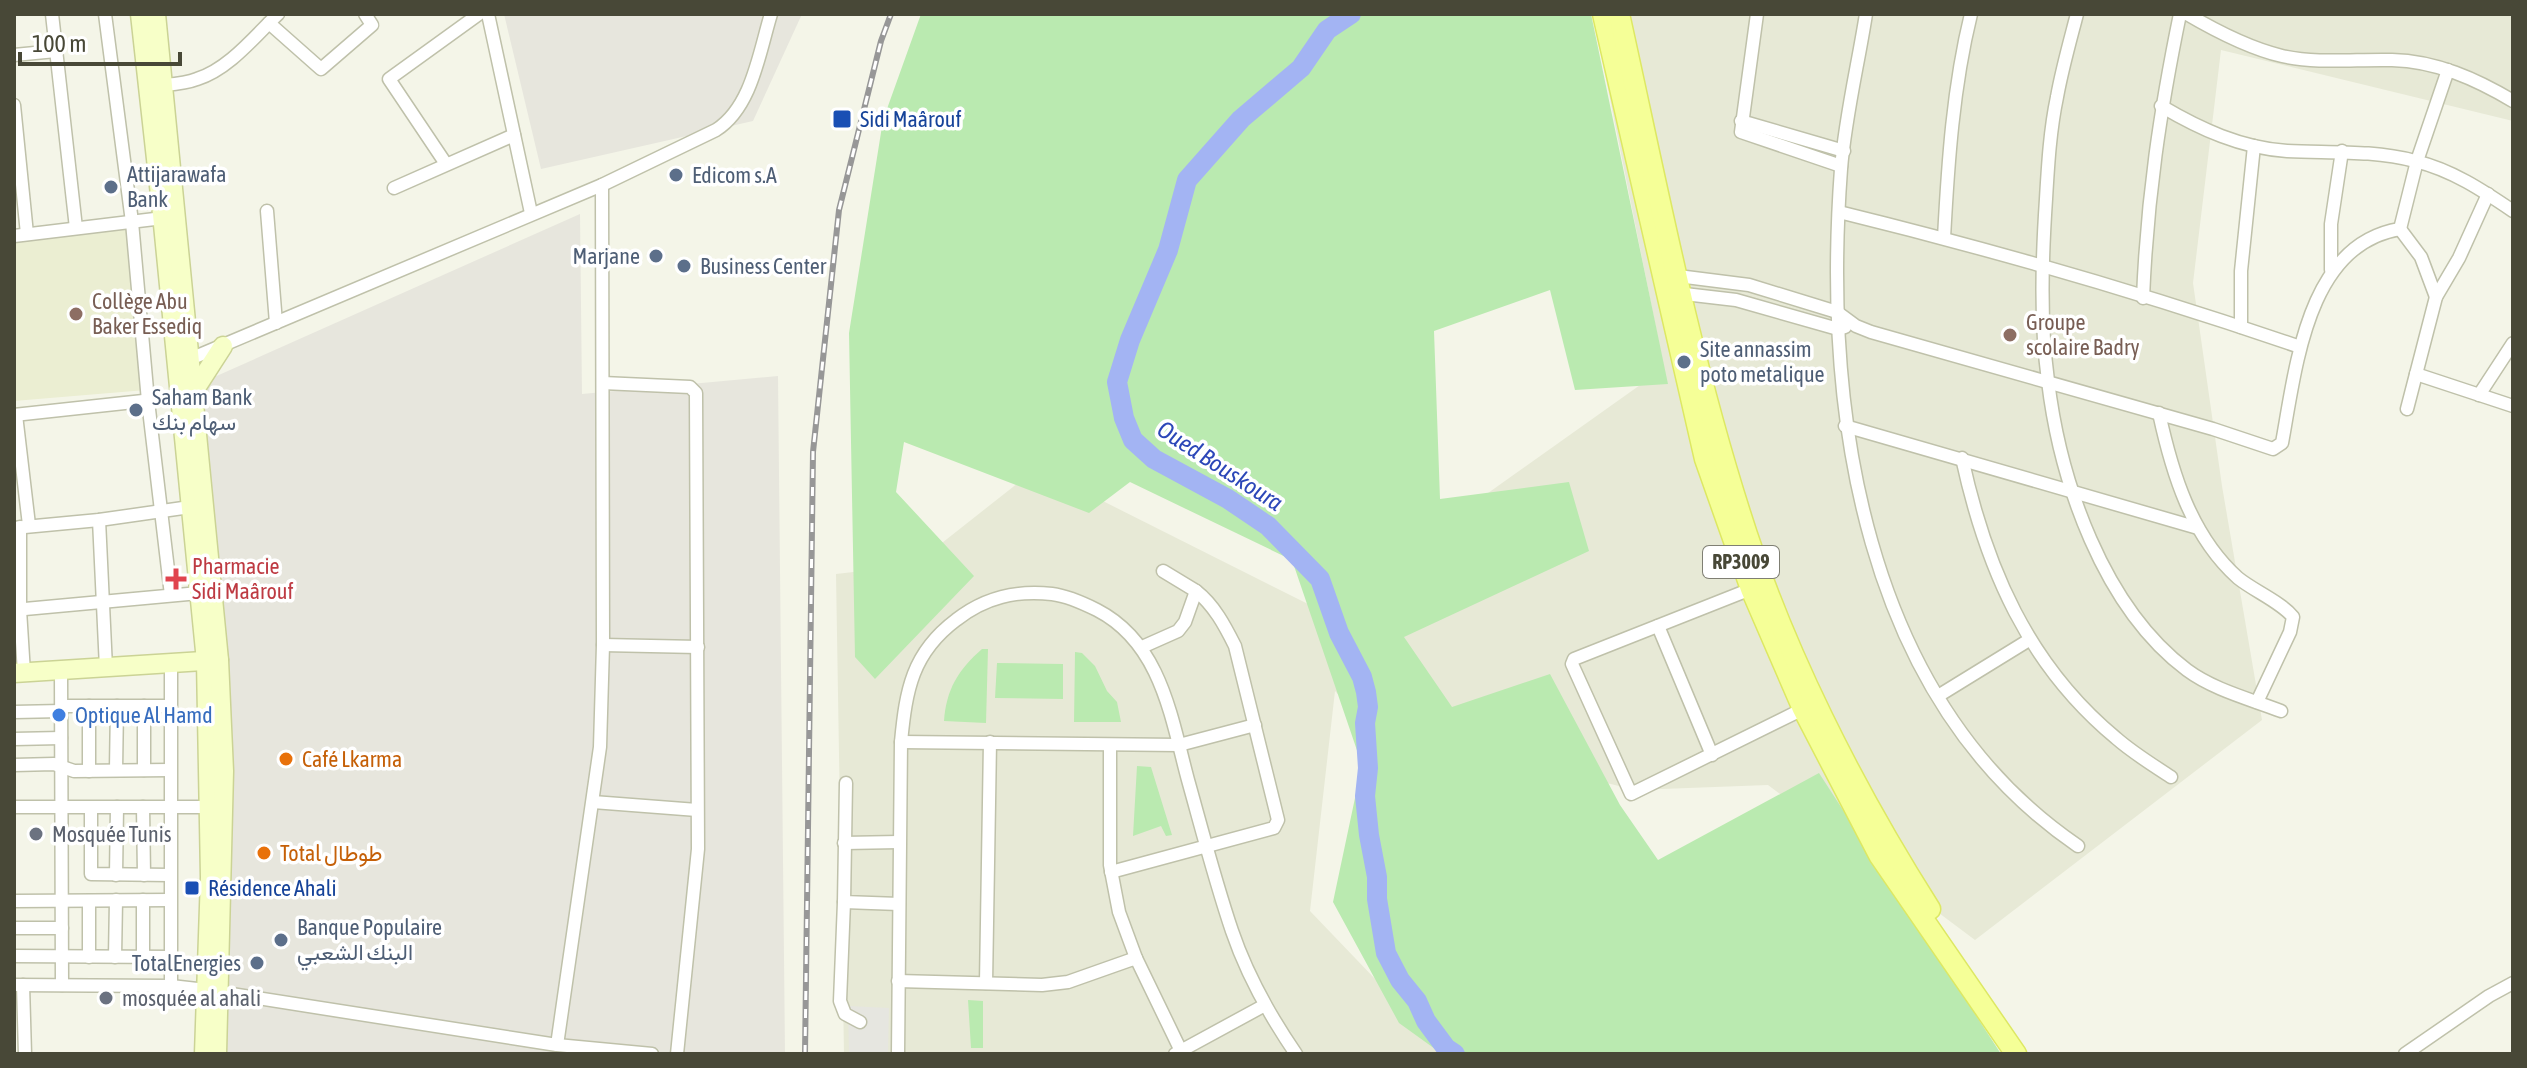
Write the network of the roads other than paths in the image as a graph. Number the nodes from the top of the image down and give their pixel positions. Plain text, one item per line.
1 (52, 14) edge
2 (105, 14) edge
3 (140, 14) edge
4 (156, 14) edge
5 (365, 14) edge
6 (479, 14) edge
7 (488, 14) edge
8 (771, 14) edge
9 (1603, 14) edge
10 (1619, 14) edge
11 (1757, 14) edge
12 (1866, 14) edge
13 (1971, 14) edge
14 (2077, 14) edge
15 (2180, 14) edge
16 (2187, 14) edge
17 (274, 19) edge
18 (56, 51) junction
19 (14, 55) edge
20 (2448, 70) junction
21 (165, 85) junction
22 (2513, 101) edge
23 (14, 105) edge
24 (2161, 106) junction
25 (1741, 121) junction
26 (514, 135) junction
27 (2254, 146) junction
28 (1844, 151) junction
29 (2342, 151) junction
30 (16, 154) edge
31 (2417, 161) junction
32 (446, 164) junction
33 (1841, 166) junction
34 (602, 185) junction
35 (394, 188) dead end
36 (2488, 194) junction
37 (267, 211) dead end
38 (2513, 211) edge
39 (1839, 212) junction
40 (531, 213) junction
41 (163, 218) junction
42 (132, 222) junction
43 (76, 228) junction
44 (2400, 229) junction
45 (20, 235) edge
46 (1944, 238) junction
47 (2043, 267) junction
48 (2331, 270) junction
49 (1672, 285) junction
50 (2436, 297) junction
51 (2143, 298) junction
52 (1837, 312) junction
53 (276, 323) junction
54 (1856, 326) junction
55 (2241, 327) junction
56 (1838, 329) junction
57 (2513, 343) edge
58 (223, 346) junction
59 (2300, 347) junction
60 (183, 362) junction
61 (2416, 374) junction
62 (603, 383) junction
63 (2048, 383) junction
64 (187, 394) junction
65 (2479, 395) junction
66 (148, 401) junction
67 (2513, 406) edge
68 (2407, 409) dead end
69 (2159, 413) junction
70 (15, 415) edge
71 (1845, 426) junction
72 (1962, 458) junction
73 (2072, 490) junction
74 (190, 507) junction
75 (162, 512) junction
76 (99, 520) junction
77 (21, 527) edge
78 (2198, 528) junction
79 (1163, 571) dead end
80 (1751, 589) junction
81 (1196, 591) junction
82 (199, 593) junction
83 (171, 595) junction
84 (101, 602) junction
85 (17, 610) edge
86 (1658, 626) junction
87 (2029, 640) junction
88 (603, 645) junction
89 (698, 647) junction
90 (1142, 647) junction
91 (213, 660) junction
92 (171, 663) junction
93 (106, 668) junction
94 (61, 671) junction
95 (19, 673) edge
96 (1938, 696) junction
97 (2257, 702) junction
98 (89, 706) junction
99 (117, 706) junction
100 (144, 706) junction
101 (170, 706) junction
102 (62, 708) junction
103 (1803, 709) junction
104 (2281, 711) dead end
105 (14, 712) edge
106 (1255, 725) junction
107 (61, 738) junction
108 (14, 739) edge
109 (901, 742) junction
110 (990, 742) junction
111 (1179, 745) junction
112 (1110, 746) junction
113 (1712, 755) junction
114 (14, 765) edge
115 (63, 768) junction
116 (116, 770) junction
117 (144, 770) junction
118 (170, 770) junction
119 (89, 771) junction
120 (2171, 777) dead end
121 (846, 783) dead end
122 (593, 802) junction
123 (14, 807) edge
124 (117, 807) junction
125 (143, 807) junction
126 (171, 807) junction
127 (216, 807) junction
128 (62, 808) junction
129 (91, 808) junction
130 (697, 810) junction
131 (899, 842) junction
132 (844, 843) junction
133 (1206, 845) junction
134 (2078, 846) dead end
135 (1111, 872) junction
136 (116, 875) junction
137 (144, 875) junction
138 (170, 875) junction
139 (116, 900) junction
140 (143, 900) junction
141 (170, 900) junction
142 (14, 901) edge
143 (62, 901) junction
144 (89, 901) junction
145 (844, 902) junction
146 (899, 904) junction
147 (14, 928) edge
148 (62, 928) junction
149 (14, 956) edge
150 (62, 956) junction
151 (89, 957) junction
152 (115, 957) junction
153 (143, 957) junction
154 (171, 957) junction
155 (1136, 958) junction
156 (898, 981) junction
157 (986, 983) junction
158 (2513, 983) edge
159 (19, 985) edge
160 (62, 985) junction
161 (171, 986) junction
162 (213, 991) junction
163 (1265, 1005) junction
164 (860, 1022) dead end
165 (557, 1045) junction
166 (1178, 1052) edge
167 (25, 1054) edge
168 (204, 1054) edge
169 (217, 1054) edge
170 (652, 1054) edge
171 (677, 1054) edge
172 (898, 1054) edge
173 (1296, 1054) edge
174 (2016, 1054) edge
175 (2030, 1054) edge
176 (2405, 1054) edge

1 - 18 street
2 - 42 street
3 - 41 street
4 - 21 street
5 - 17 street
6 - 32 street
7 - 26 street
8 - 34 street
9 - 49 main road, RP3009
10 - 49 main road, RP3009
11 - 25 street
12 - 28 street
13 - 46 street
14 - 47 street
15 - 24 street
16 - 20 street
17 - 21 street
18 - 19 street
18 - 43 street
20 - 22 street
20 - 31 street
21 - 60 street
23 - 30 street
24 - 27 street
24 - 51 street
25 - 28 street
25 - 33 street
26 - 32 street
26 - 40 street
27 - 29 street
27 - 55 street
28 - 33 street
29 - 31 street
29 - 48 street
30 - 45 street
31 - 36 street
31 - 44 street
32 - 35 street
33 - 39 street
34 - 40 street
34 - 62 street
36 - 38 street
36 - 50 street
37 - 53 street
39 - 46 street
39 - 52 street
40 - 53 street
41 - 42 street
41 - 60 street
42 - 43 street
42 - 66 street
43 - 45 street
44 - 48 street
44 - 50 street
46 - 47 street
47 - 51 street
47 - 63 street
48 - 59 street
49 - 52 street
49 - 56 street
49 - 80 main road, RP3009
49 - 175 main road, RP3009
50 - 61 street
51 - 55 street
52 - 54 street
52 - 56 street
53 - 58 street
54 - 56 street
54 - 63 street
55 - 59 street
56 - 71 street
57 - 65 street
58 - 60 street
58 - 64 street
59 - 69 street
60 - 64 street
61 - 65 street
61 - 68 street
62 - 88 street
62 - 89 street
63 - 69 street
63 - 73 street
64 - 66 street
64 - 74 street
64 - 91 street
65 - 67 street
66 - 70 street
66 - 75 street
69 - 78 street
70 - 77 street
71 - 72 street
71 - 96 street
72 - 73 street
72 - 87 street
73 - 78 street
73 - 97 street
74 - 75 street
74 - 82 street
75 - 76 street
75 - 83 street
76 - 77 street
76 - 84 street
77 - 85 street
78 - 97 street
79 - 81 street
80 - 86 street
80 - 103 main road, RP3009
81 - 90 street
81 - 106 street
82 - 83 street
82 - 91 street
83 - 84 street
84 - 85 street
84 - 93 street
85 - 95 street
86 - 113 street
86 - 113 street
87 - 96 street
87 - 120 street
88 - 89 street
88 - 122 street
89 - 130 street
90 - 109 street
90 - 111 street
91 - 92 street
91 - 127 street
92 - 93 street
92 - 101 street
93 - 94 street
94 - 95 street
94 - 102 street
96 - 134 street
97 - 104 street
98 - 99 street
98 - 102 street
98 - 119 street
99 - 100 street
99 - 116 street
100 - 101 street
100 - 117 street
101 - 118 street
102 - 105 street
102 - 107 street
103 - 113 street
103 - 174 main road, RP3009
106 - 111 street
106 - 133 street
107 - 108 street
107 - 115 street
109 - 110 street
109 - 131 street
110 - 112 street
110 - 157 street
111 - 112 street
111 - 133 street
112 - 135 street
114 - 115 street
115 - 119 street
115 - 128 street
116 - 117 street
116 - 119 street
117 - 118 street
118 - 126 street
121 - 132 street
122 - 130 street
122 - 165 street
123 - 128 street
124 - 125 street
124 - 129 street
124 - 136 street
125 - 126 street
125 - 137 street
126 - 127 street
126 - 138 street
127 - 162 street
128 - 129 street
128 - 143 street
129 - 136 street
130 - 171 street
131 - 132 street
131 - 146 street
132 - 145 street
133 - 135 street
133 - 163 street
135 - 155 street
136 - 137 street
137 - 138 street
138 - 141 street
139 - 140 street
139 - 144 street
139 - 152 street
140 - 141 street
140 - 153 street
141 - 154 street
142 - 143 street
143 - 144 street
143 - 148 street
144 - 151 street
145 - 146 street
145 - 164 street
146 - 156 street
147 - 148 street
148 - 150 street
149 - 150 street
150 - 151 street
150 - 160 street
151 - 152 street
152 - 153 street
153 - 154 street
154 - 161 street
155 - 157 street
155 - 166 street
156 - 157 street
156 - 172 street
158 - 176 street
159 - 160 street
159 - 167 street
160 - 161 street
161 - 162 street
162 - 165 street
162 - 168 street
162 - 169 street
163 - 166 street
163 - 173 street
165 - 170 street

